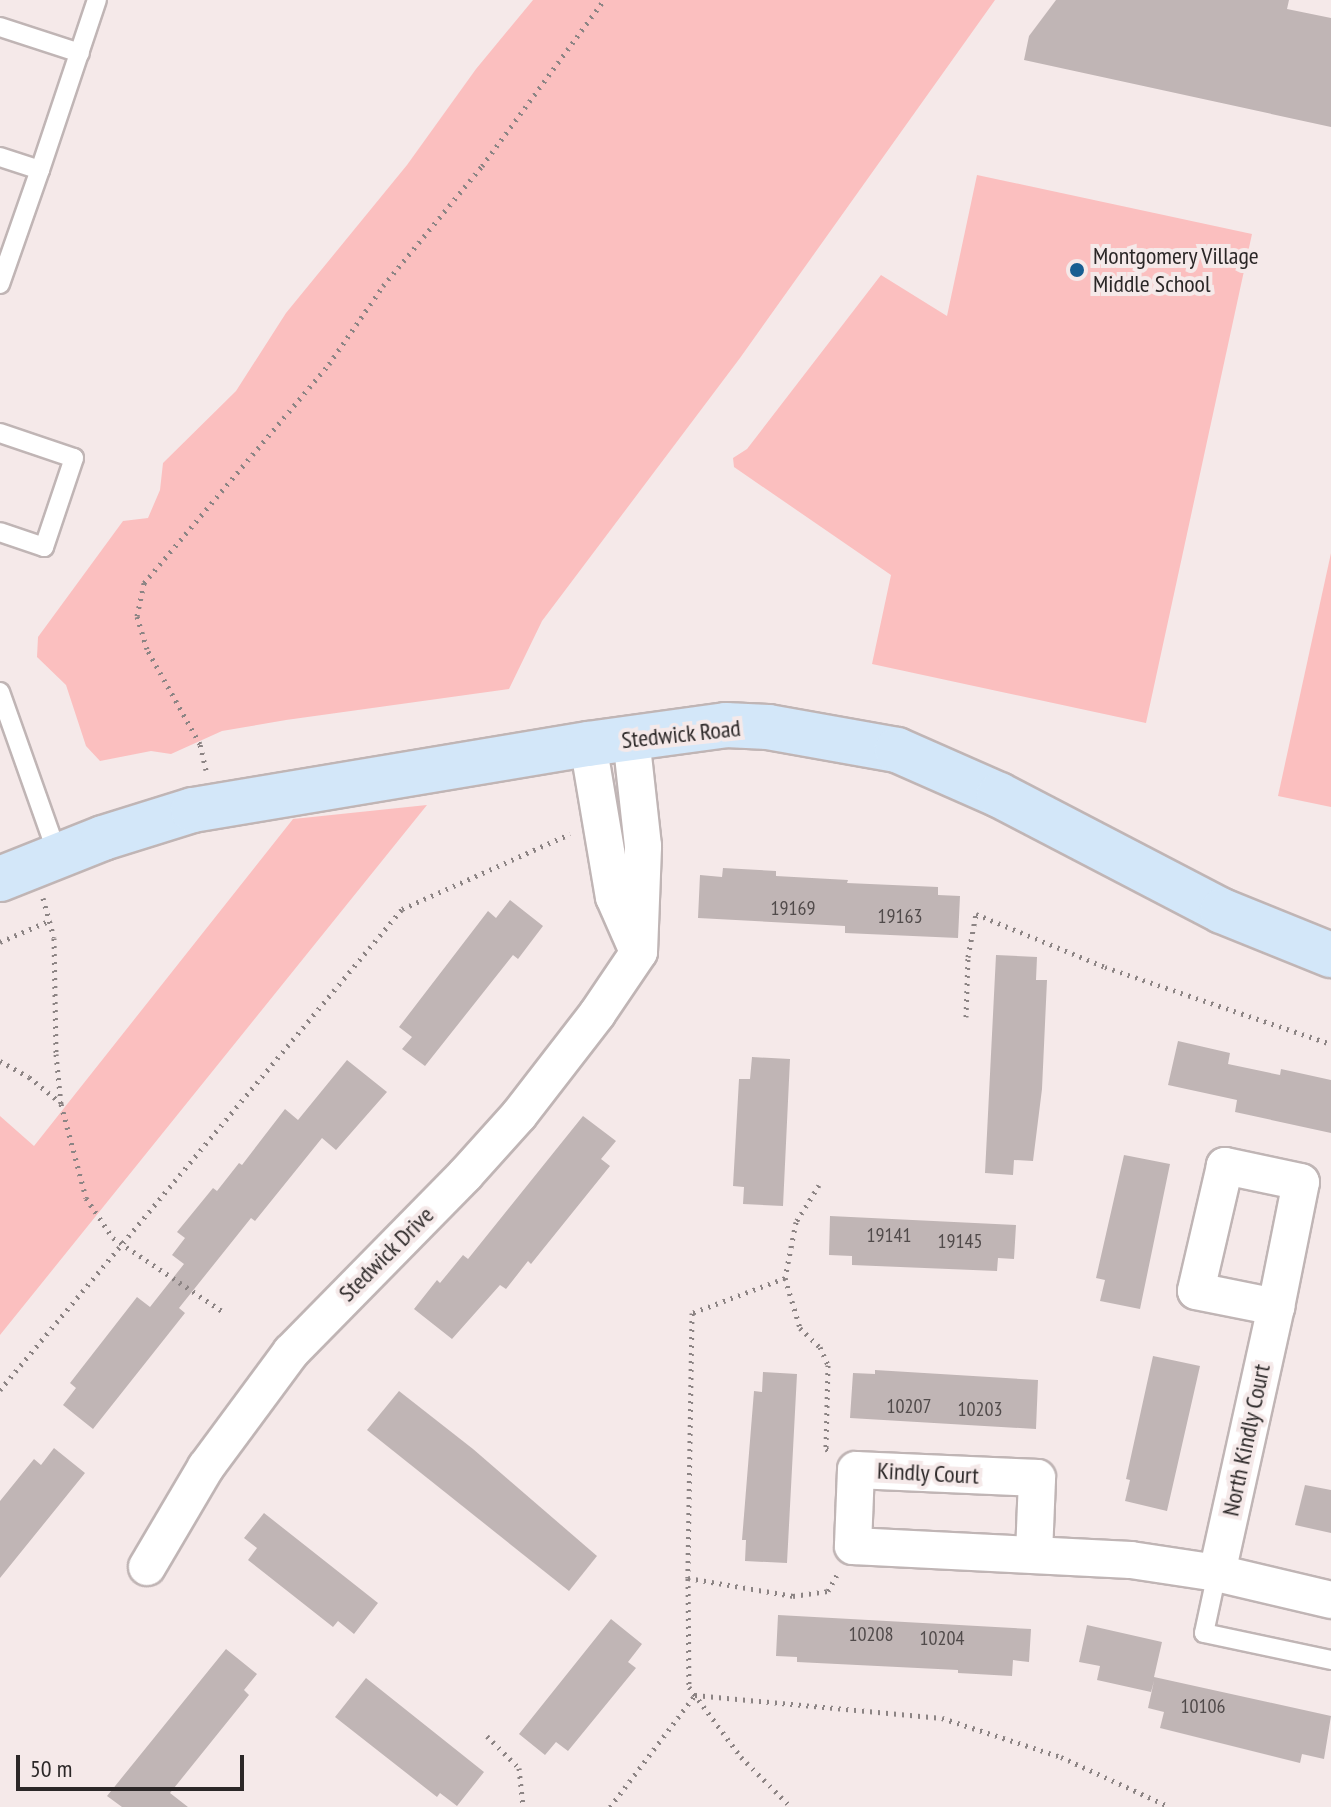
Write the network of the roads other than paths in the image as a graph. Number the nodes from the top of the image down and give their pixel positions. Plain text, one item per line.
1 (97, 0) edge
2 (0, 27) edge
3 (80, 53) junction
4 (0, 157) edge
5 (40, 170) junction
6 (0, 284) edge
7 (0, 433) edge
8 (0, 532) edge
9 (0, 692) edge
10 (631, 738) junction
11 (588, 744) junction
12 (30, 867) edge
13 (639, 952) junction
14 (1331, 955) edge
15 (1276, 1307) dead end
16 (1034, 1554) junction
17 (147, 1567) dead end
18 (1217, 1573) junction
19 (1331, 1600) edge
20 (1331, 1660) edge

1 - 3 lane
2 - 3 lane
3 - 5 lane
4 - 5 lane
5 - 6 lane
7 - 8 lane
9 - 12 lane
10 - 11 street, Stedwick Road
10 - 13 street
10 - 14 street, Stedwick Road
11 - 12 street, Stedwick Road
11 - 13 street
13 - 17 street, Stedwick Drive
15 - 18 street, North Kindly Court
16 - 16 street, Kindly Court
16 - 18 street
18 - 19 street
18 - 20 lane

